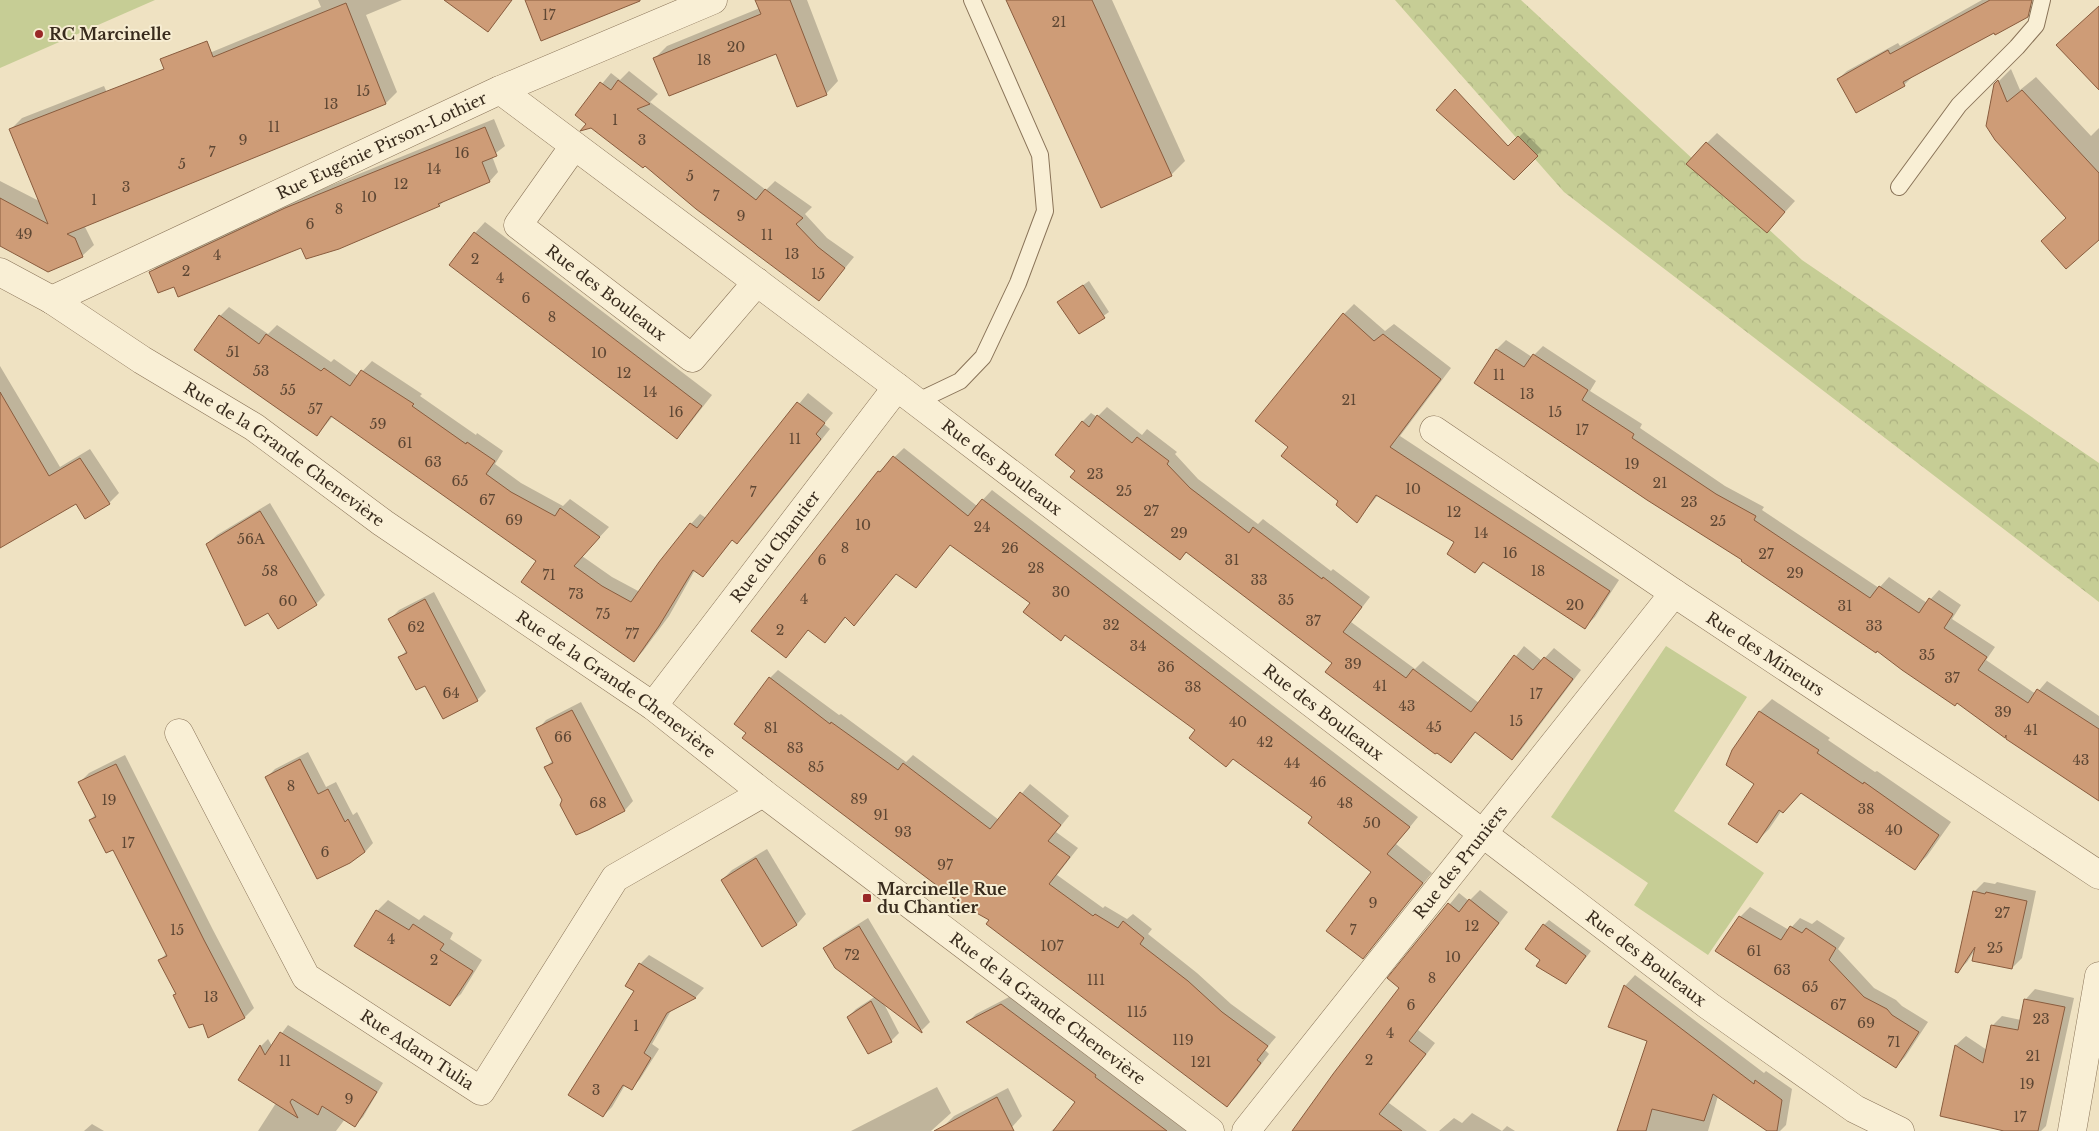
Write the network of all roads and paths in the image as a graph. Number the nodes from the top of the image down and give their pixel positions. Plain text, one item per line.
1 (713, 0) edge
2 (972, 0) edge
3 (2042, 0) edge
4 (500, 90) junction
5 (574, 146) junction
6 (1899, 187) dead end
7 (0, 272) edge
8 (756, 282) junction
9 (52, 300) junction
10 (906, 395) junction
11 (1434, 430) dead end
12 (1674, 593) junction
13 (653, 706) junction
14 (179, 733) dead end
15 (763, 792) junction
16 (1482, 835) junction
17 (2099, 875) edge
18 (2099, 976) edge
19 (1210, 1131) edge
20 (1246, 1131) edge
21 (1900, 1131) edge
22 (2072, 1131) edge

1 - 4 street, Rue Eugénie Pirson-Lothier
2 - 10 lane
3 - 6 lane
4 - 5 street, Rue des Bouleaux
4 - 9 street, Rue Eugénie Pirson-Lothier
5 - 8 street, Rue des Bouleaux
5 - 8 street, Rue des Bouleaux
7 - 9 street, Rue de la Grande Chenevière
8 - 10 street, Rue des Bouleaux
9 - 13 street, Rue de la Grande Chenevière
10 - 13 street, Rue du Chantier
10 - 16 street, Rue des Bouleaux
11 - 12 street, Rue des Mineurs
12 - 16 street, Rue des Pruniers
12 - 17 street, Rue des Mineurs
13 - 15 street, Rue de la Grande Chenevière
14 - 15 street, Rue Adam Tulia
15 - 19 street, Rue de la Grande Chenevière
16 - 20 street, Rue des Pruniers
16 - 21 street, Rue des Bouleaux
18 - 22 street

